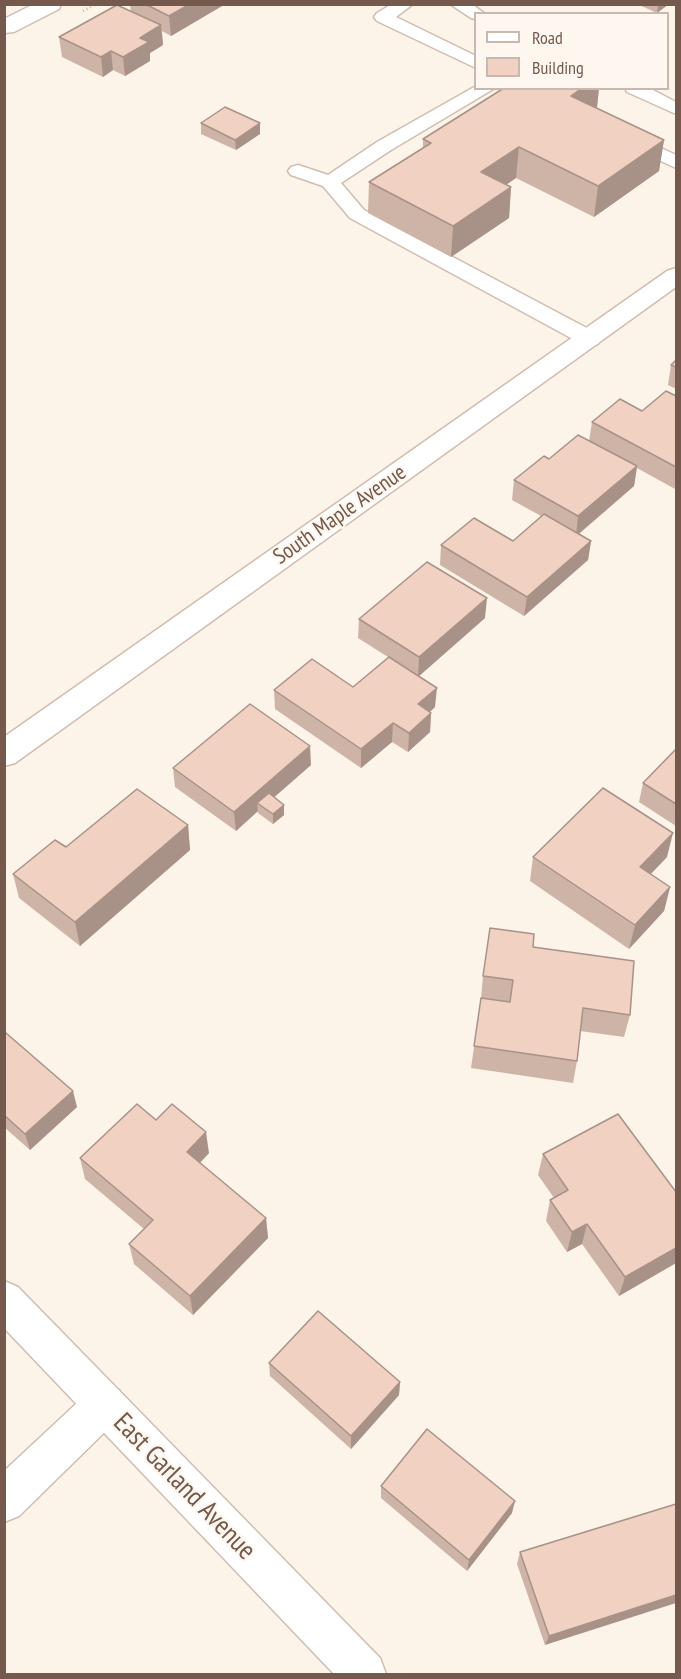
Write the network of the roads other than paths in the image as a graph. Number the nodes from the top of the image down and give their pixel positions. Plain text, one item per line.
1 (51, 4) edge
2 (405, 4) edge
3 (458, 4) edge
4 (474, 12) edge
5 (6, 27) edge
6 (474, 62) edge
7 (482, 90) edge
8 (638, 90) edge
9 (676, 109) edge
10 (615, 131) edge
11 (676, 162) edge
12 (298, 171) dead end
13 (330, 182) junction
14 (676, 276) edge
15 (590, 339) junction
16 (4, 754) edge
17 (4, 1300) edge
18 (105, 1404) junction
19 (4, 1501) edge
20 (364, 1674) edge

1 - 5 main road
2 - 6 lane
3 - 4 lane
7 - 13 lane
8 - 9 lane
10 - 11 lane
12 - 13 lane
13 - 15 lane
14 - 15 main road, South Maple Avenue
15 - 16 main road, South Maple Avenue
17 - 18 main road, East Garland Avenue
18 - 19 main road
18 - 20 main road, East Garland Avenue

